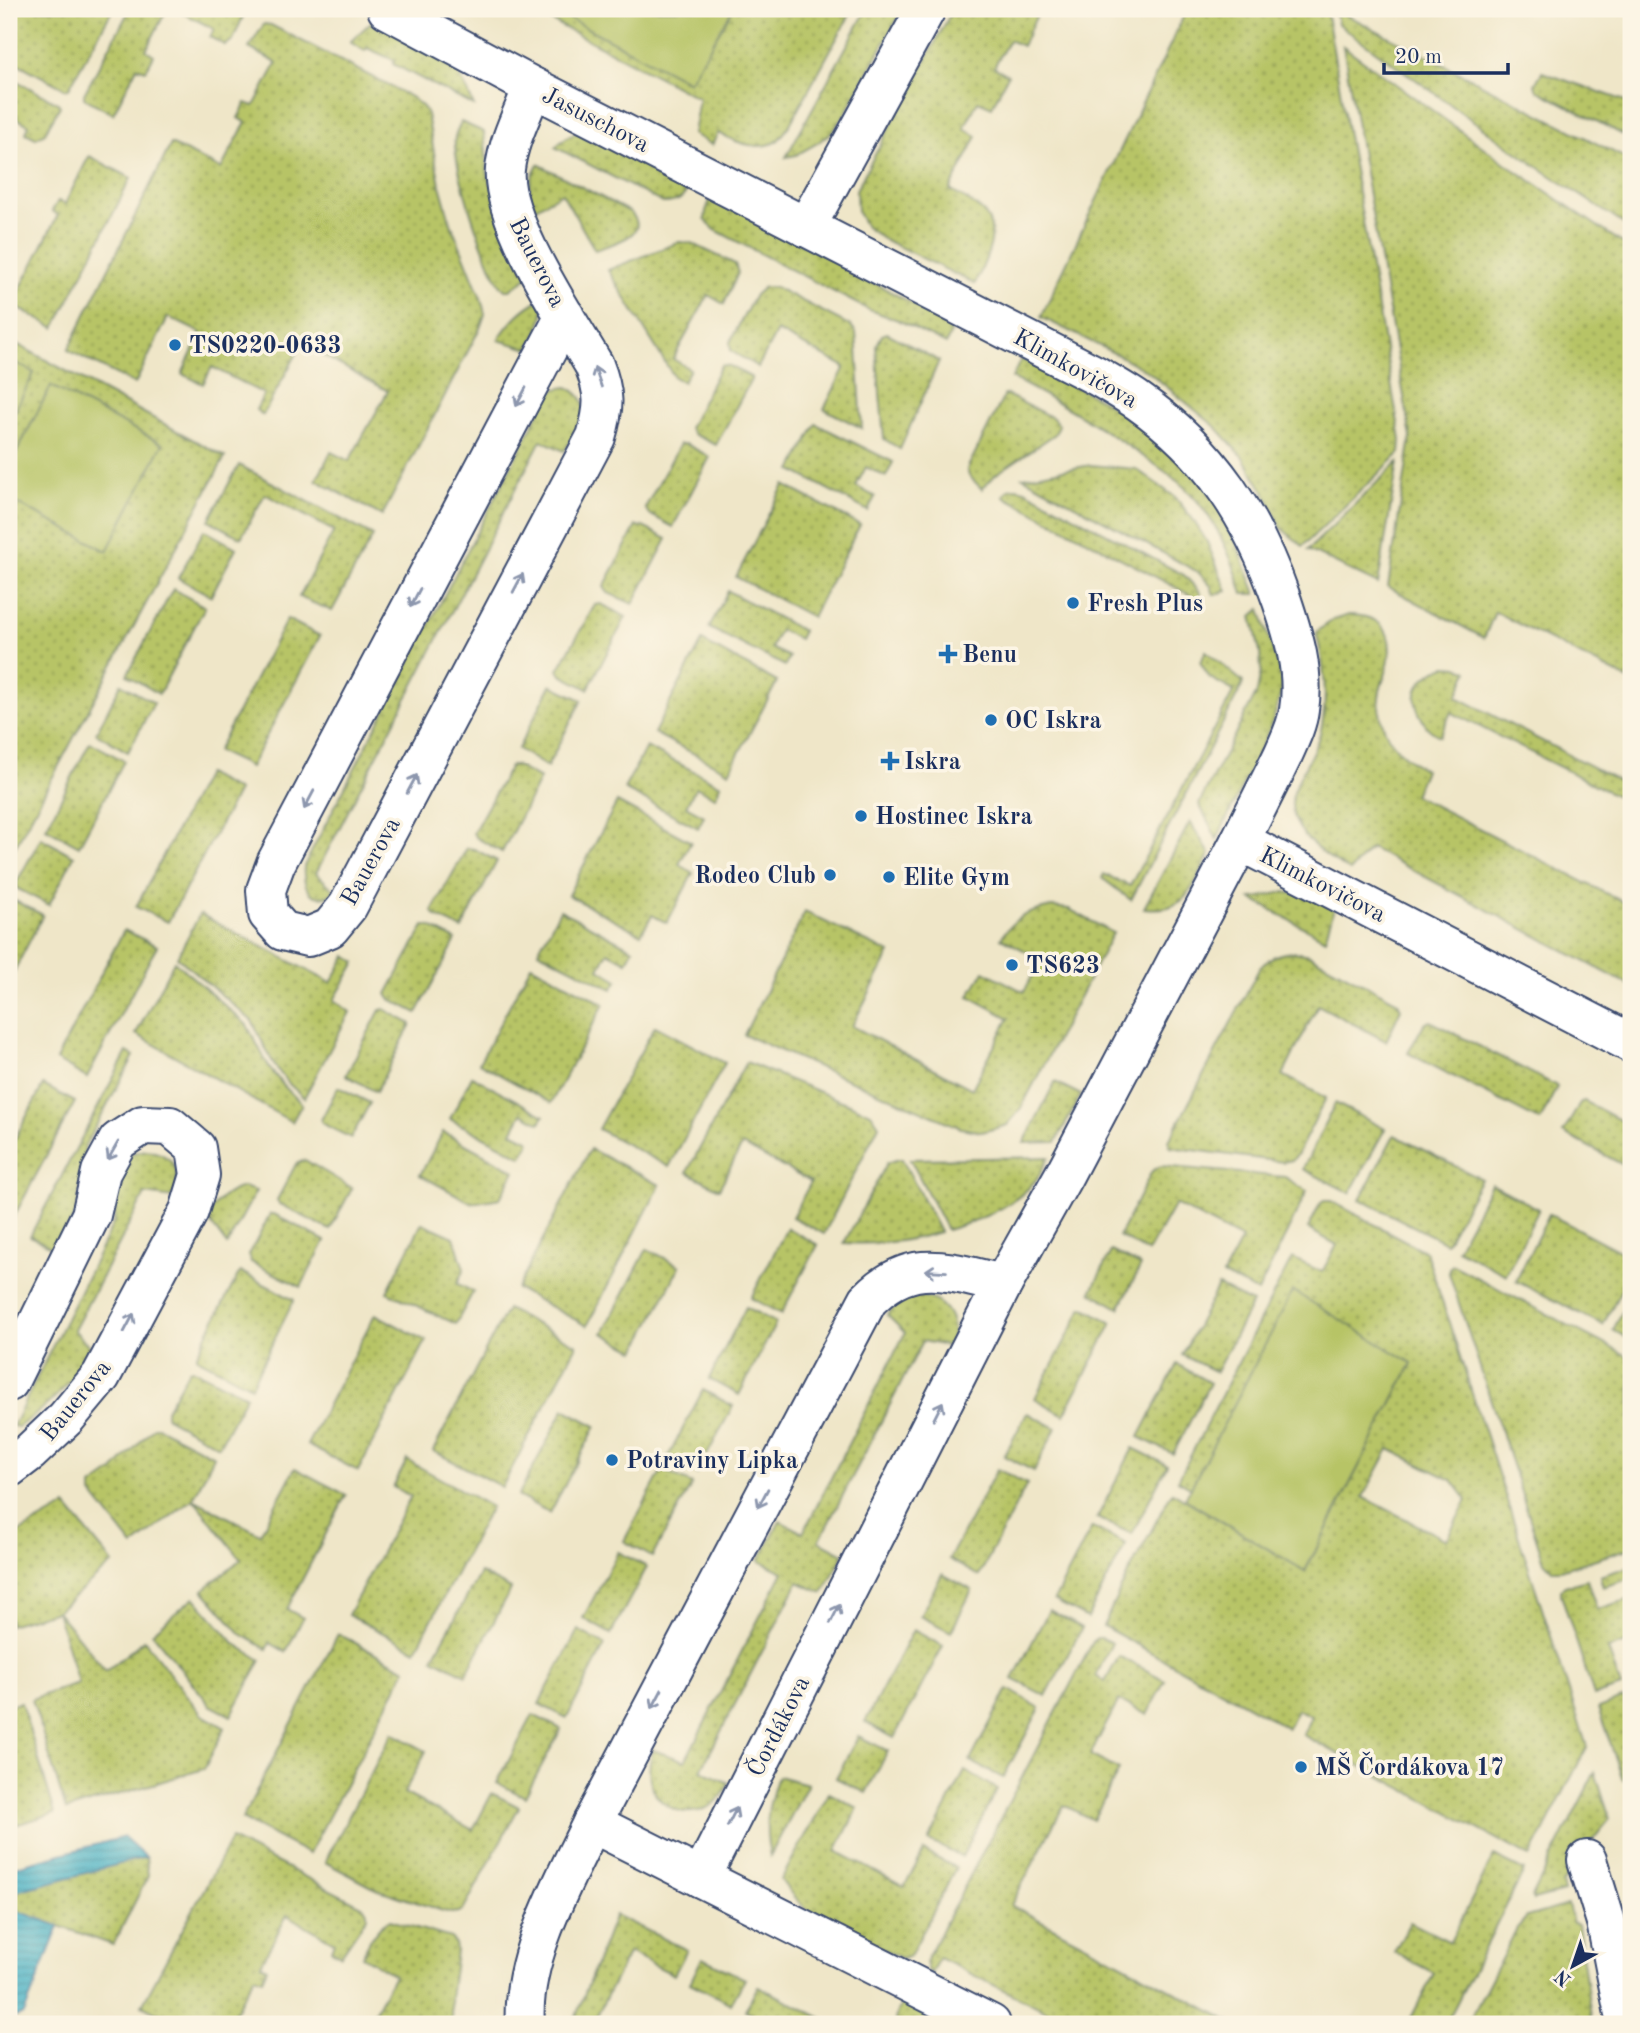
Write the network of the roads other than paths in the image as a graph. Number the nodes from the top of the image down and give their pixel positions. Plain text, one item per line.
1 (387, 9) edge
2 (926, 9) edge
3 (533, 87) junction
4 (806, 227) junction
5 (565, 316) junction
6 (1240, 841) junction
7 (1631, 1043) edge
8 (1003, 1284) junction
9 (9, 1382) edge
10 (9, 1468) edge
11 (592, 1823) junction
12 (1587, 1860) dead end
13 (701, 1878) junction
14 (525, 2024) edge
15 (991, 2024) edge
16 (1626, 2024) edge

1 - 3 street, Jasuschova
2 - 4 street
3 - 4 street, Jasuschova
3 - 5 street, Bauerova
4 - 6 street, Klimkovičova
5 -> 5 street, Bauerova
6 - 7 street, Klimkovičova
6 - 8 street, Čordákova
8 -> 11 street
13 -> 8 street, Čordákova
10 -> 9 street, Bauerova
11 - 13 street
11 - 14 street
12 - 16 street
13 - 15 street

